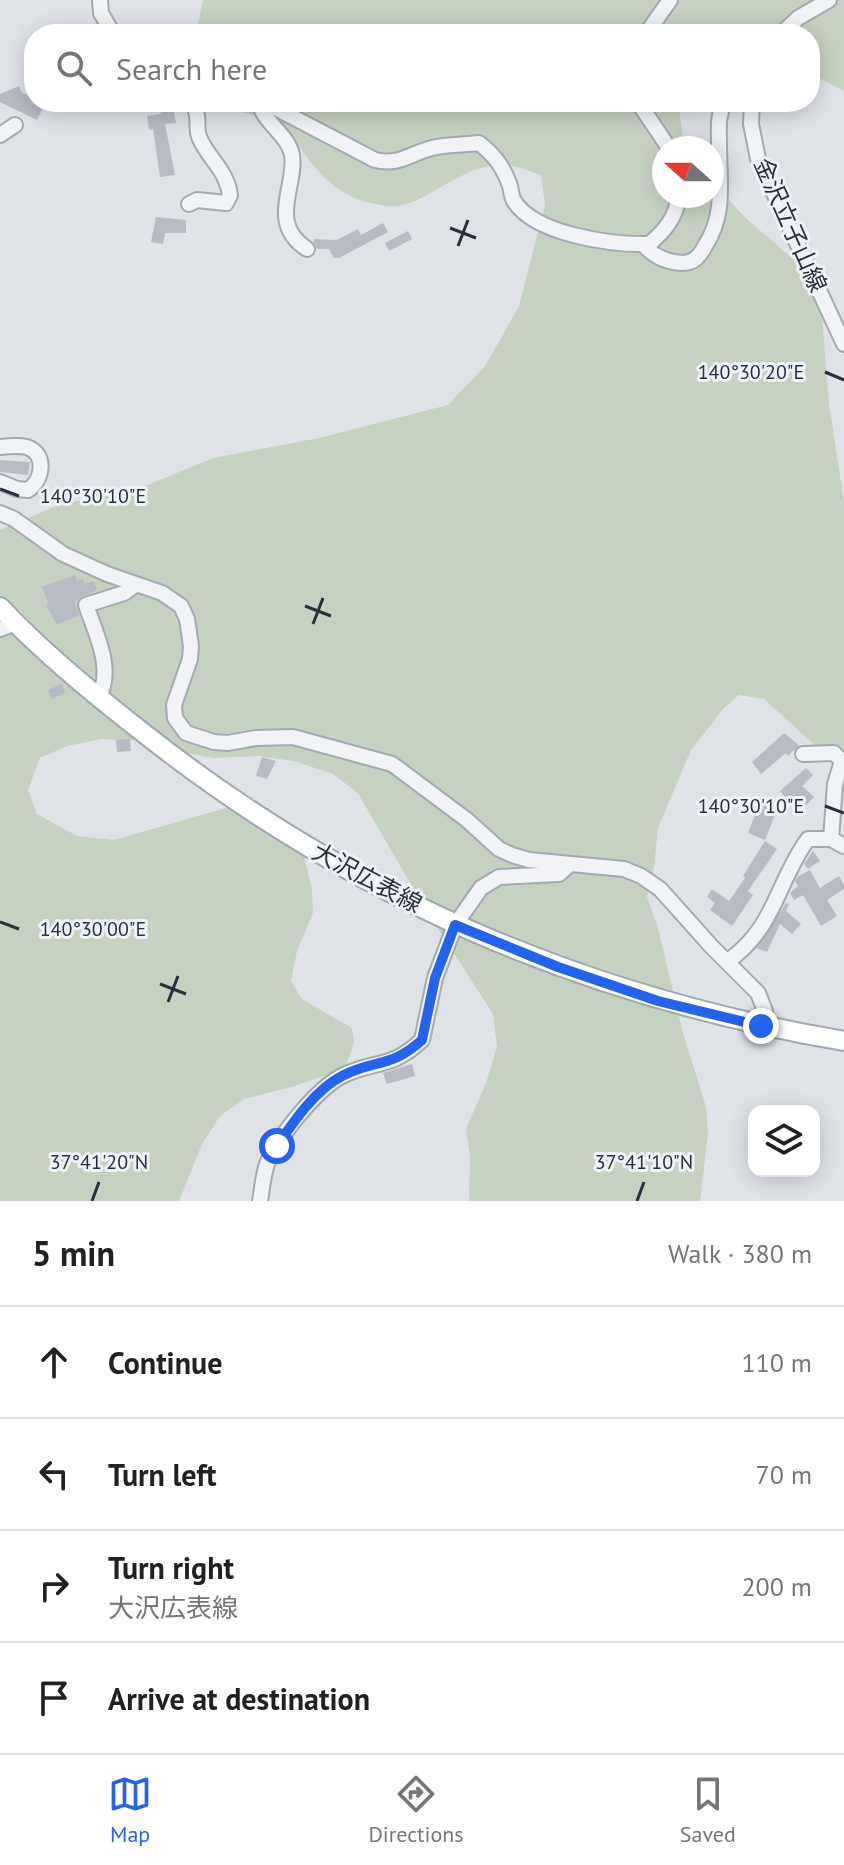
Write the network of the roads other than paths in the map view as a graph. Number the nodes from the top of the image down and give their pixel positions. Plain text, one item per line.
1 (100, 0) edge
2 (670, 0) edge
3 (829, 0) edge
4 (107, 24) edge
5 (653, 24) edge
6 (792, 24) edge
7 (197, 112) edge
8 (263, 112) edge
9 (281, 112) edge
10 (645, 112) edge
11 (721, 112) edge
12 (752, 112) edge
13 (15, 125) dead end
14 (0, 135) edge
15 (661, 136) edge
16 (189, 204) dead end
17 (677, 208) edge
18 (644, 245) junction
19 (307, 249) dead end
20 (844, 344) edge
21 (0, 447) edge
22 (0, 482) edge
23 (0, 513) edge
24 (135, 585) junction
25 (0, 607) edge
26 (4, 626) edge
27 (98, 698) junction
28 (803, 754) dead end
29 (838, 842) edge
30 (570, 864) junction
31 (455, 925) junction
32 (728, 961) junction
33 (761, 1026) junction
34 (844, 1041) edge
35 (260, 1201) edge

1 - 4 street
2 - 5 street
3 - 6 street
7 - 16 street
8 - 19 street
9 - 18 street
10 - 15 street
11 - 18 street
12 - 20 street, 金沢立子山線
13 - 14 street
17 - 18 street
21 - 22 street
23 - 24 street
24 - 27 street
24 - 30 street
25 - 26 main road, 大沢広表線
26 - 27 main road, 大沢広表線
27 - 31 main road, 大沢広表線
28 - 29 street
29 - 32 street
30 - 31 street
30 - 32 street
31 - 33 main road, 大沢広表線
31 - 35 street
32 - 33 street
33 - 34 main road, 大沢広表線

